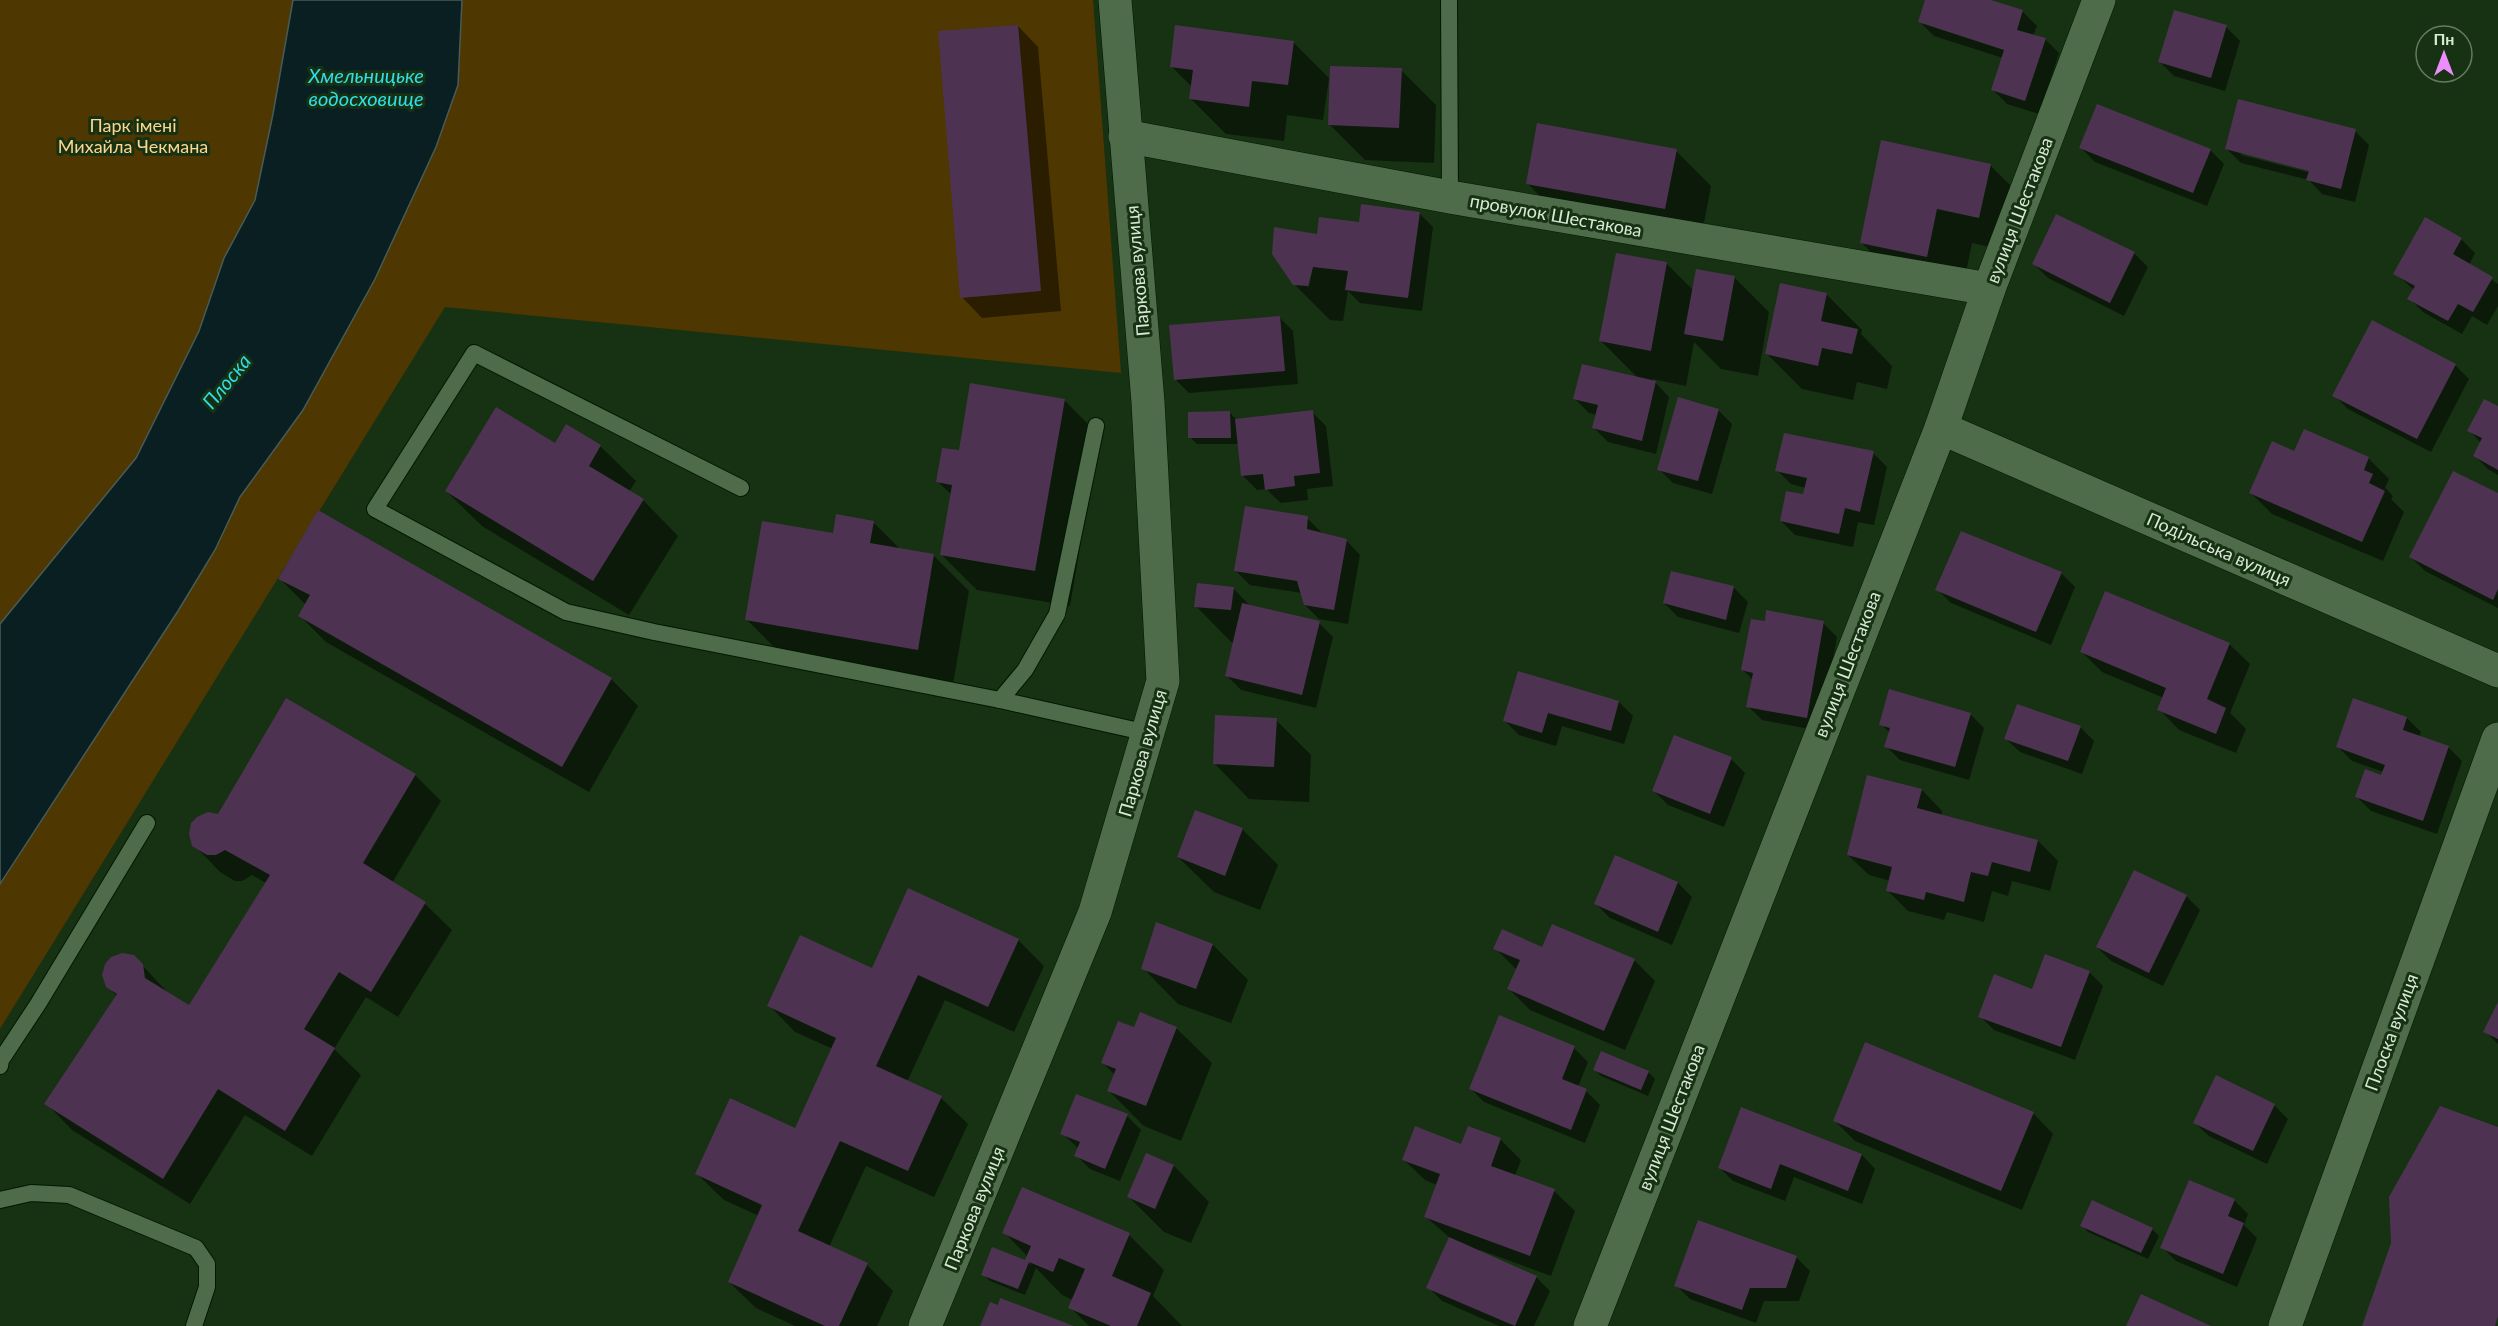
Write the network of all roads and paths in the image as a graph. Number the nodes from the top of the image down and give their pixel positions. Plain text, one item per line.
1 (1115, 0) edge
2 (1449, 0) edge
3 (2099, 0) edge
4 (1125, 136) junction
5 (1450, 197) junction
6 (1989, 289) junction
7 (1096, 426) dead end
8 (1941, 428) junction
9 (741, 488) dead end
10 (2498, 671) edge
11 (1000, 700) junction
12 (1148, 733) junction
13 (2498, 739) edge
14 (147, 823) dead end
15 (0, 1066) edge
16 (0, 1200) edge
17 (194, 1326) edge
18 (925, 1326) edge
19 (1590, 1326) edge
20 (2285, 1326) edge

1 - 4 street, Паркова вулиця
2 - 5 lane
3 - 6 street, вулиця Шестакова
4 - 5 street, провулок Шестакова
4 - 12 street, Паркова вулиця
5 - 6 street, провулок Шестакова
6 - 8 street, вулиця Шестакова
7 - 11 lane
8 - 10 street, Подільська вулиця
8 - 19 street, вулиця Шестакова
9 - 11 lane
11 - 12 lane
12 - 18 street, Паркова вулиця
13 - 20 street, Плоска вулиця
14 - 15 lane
16 - 17 lane

